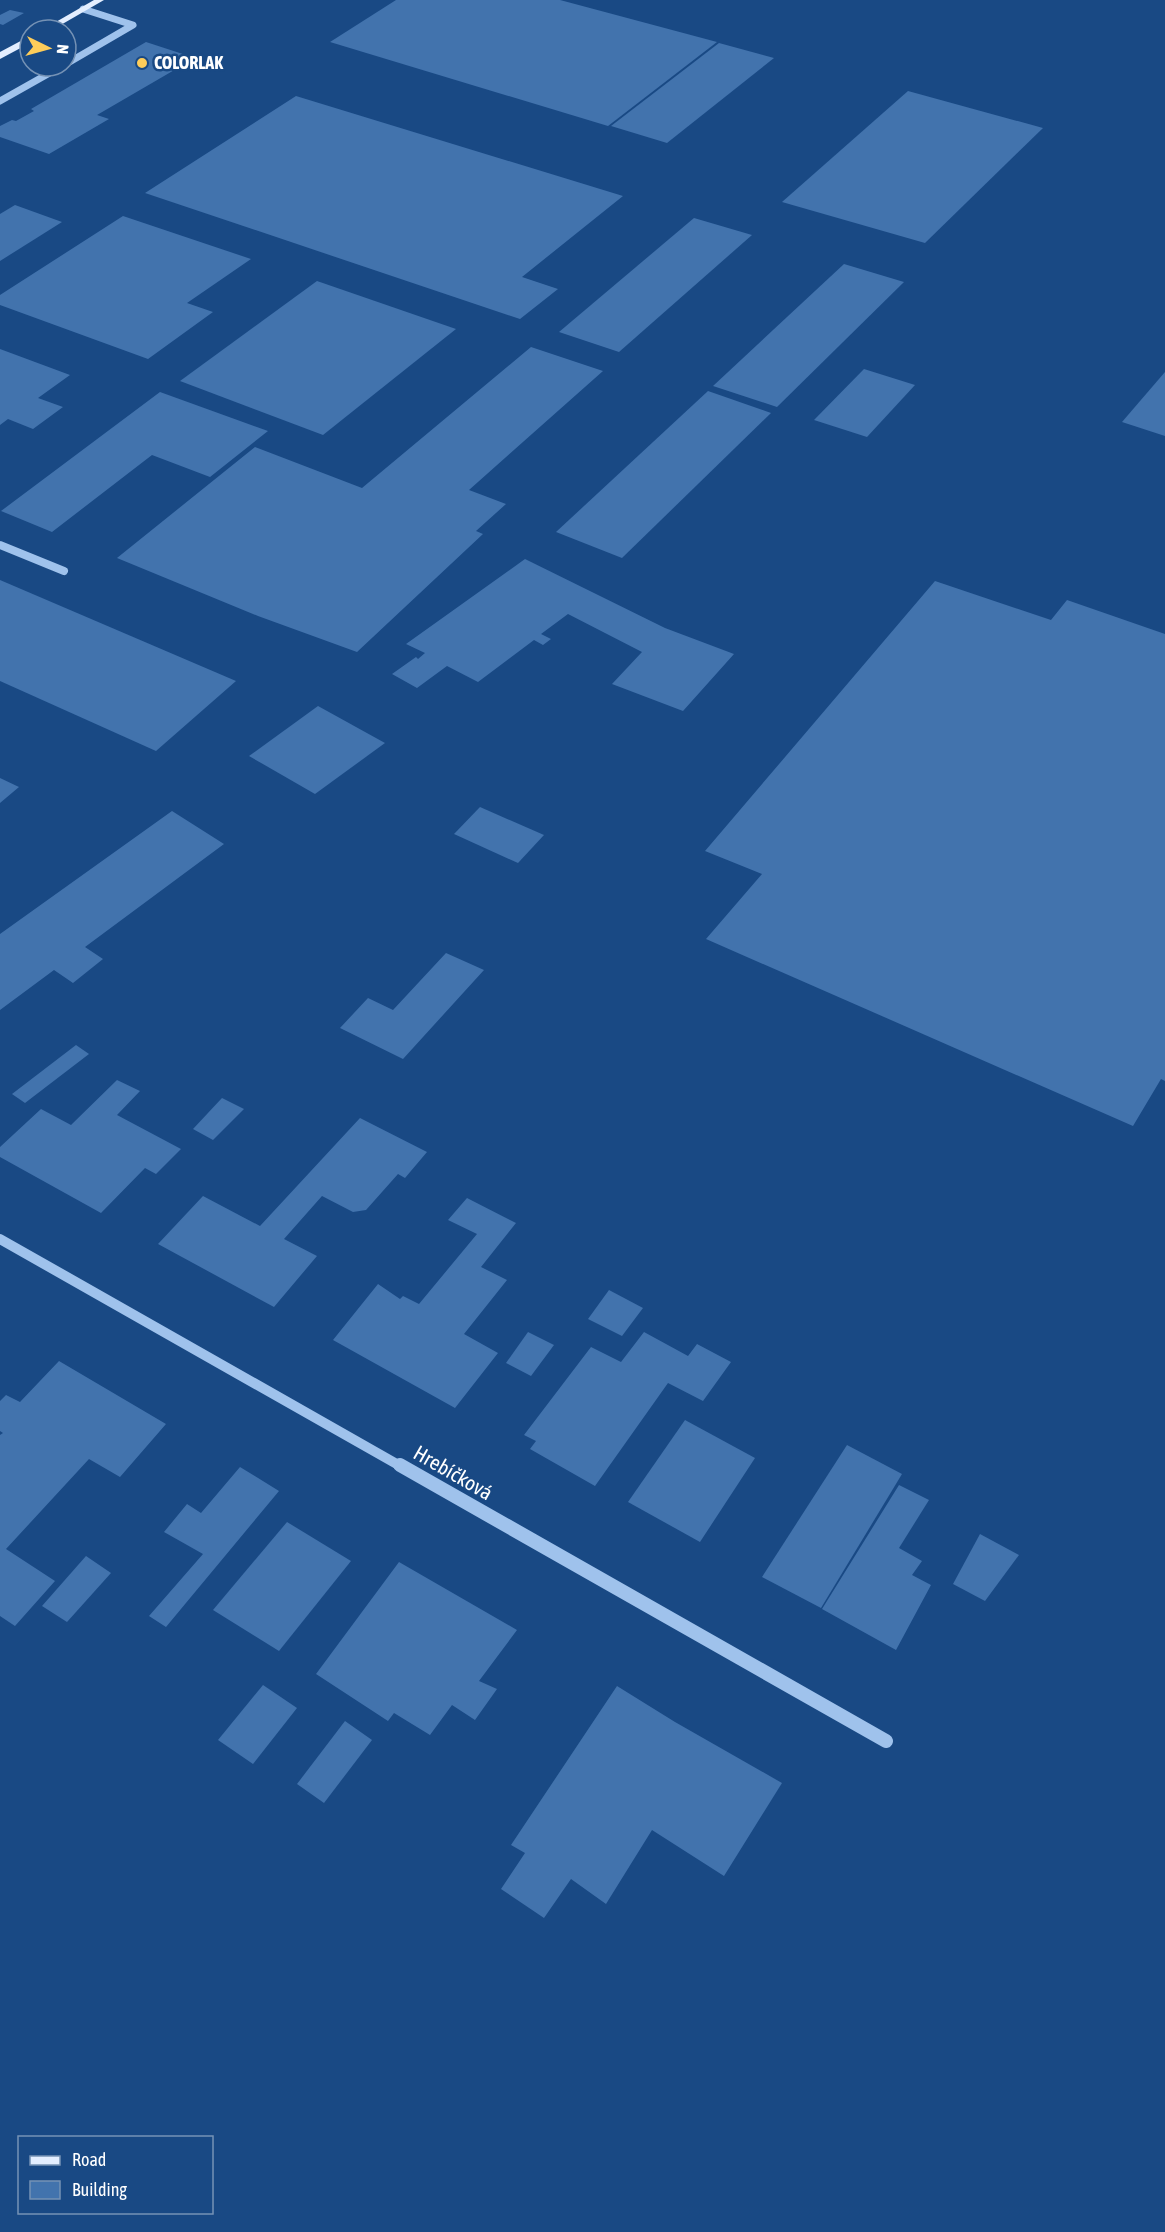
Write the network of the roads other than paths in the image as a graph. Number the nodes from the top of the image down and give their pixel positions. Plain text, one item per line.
1 (100, 0) edge
2 (83, 9) junction
3 (67, 18) edge
4 (18, 46) edge
5 (0, 56) edge
6 (78, 56) edge
7 (41, 78) edge
8 (0, 101) edge
9 (0, 545) edge
10 (64, 571) dead end
11 (0, 1239) edge
12 (886, 1741) dead end

1 - 2 main road
2 - 3 main road
2 - 6 street
4 - 5 main road
7 - 8 street
9 - 10 street
11 - 12 street, Hrebíčková

